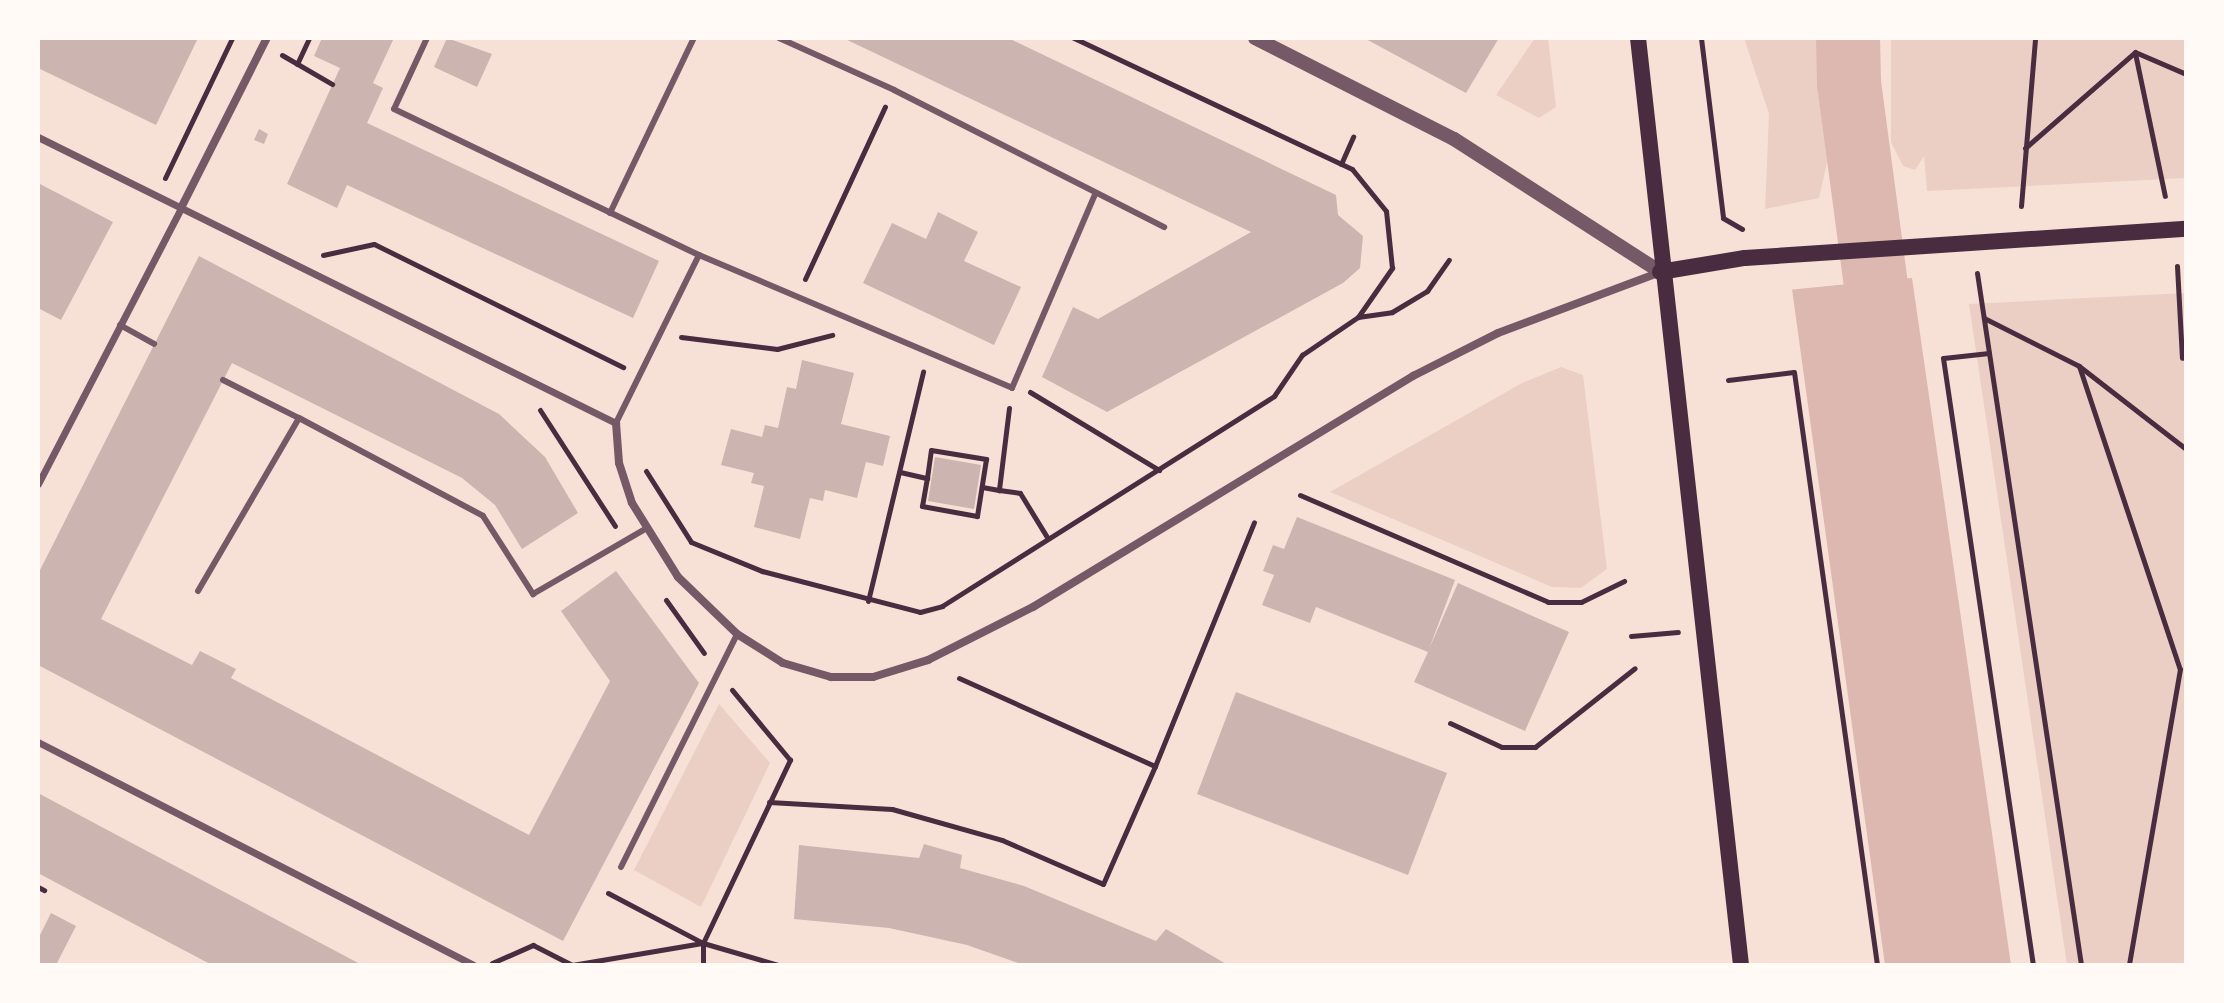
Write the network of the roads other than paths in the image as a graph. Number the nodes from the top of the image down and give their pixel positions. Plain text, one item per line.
1 (427, 38) edge
2 (694, 38) edge
3 (779, 38) edge
4 (1255, 38) edge
5 (1638, 38) edge
6 (266, 41) edge
7 (38, 137) edge
8 (1095, 194) junction
9 (181, 208) junction
10 (610, 213) junction
11 (1164, 227) dead end
12 (2186, 229) edge
13 (699, 255) junction
14 (1660, 272) junction
15 (120, 325) junction
16 (154, 344) dead end
17 (223, 380) dead end
18 (299, 418) junction
19 (616, 423) junction
20 (38, 484) edge
21 (645, 529) junction
22 (198, 591) dead end
23 (737, 634) junction
24 (38, 742) edge
25 (621, 867) dead end
26 (473, 965) edge
27 (1741, 965) edge

1 - 10 lane
2 - 10 lane
3 - 8 lane
4 - 14 street
5 - 14 main road
6 - 9 street
7 - 9 street
8 - 11 lane
8 - 13 lane
9 - 15 street
9 - 19 street
10 - 13 lane
12 - 14 main road
13 - 19 lane
14 - 23 street
14 - 27 main road
15 - 16 lane
15 - 20 street
17 - 18 lane
18 - 21 lane
18 - 22 lane
19 - 21 street
21 - 23 street
23 - 25 lane
24 - 26 street

